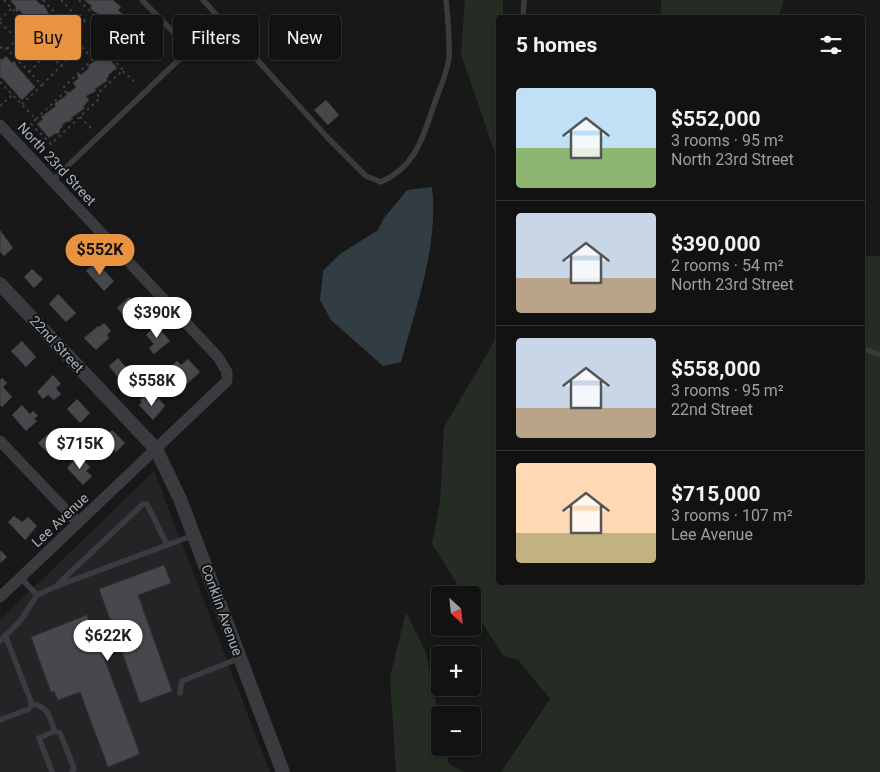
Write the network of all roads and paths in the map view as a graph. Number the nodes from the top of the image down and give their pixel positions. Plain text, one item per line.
1 (4, 0) edge
2 (43, 0) edge
3 (50, 0) edge
4 (61, 0) edge
5 (79, 0) edge
6 (142, 0) edge
7 (203, 0) edge
8 (446, 0) edge
9 (524, 0) edge
10 (46, 4) junction
11 (12, 8) junction
12 (18, 15) edge
13 (57, 15) edge
14 (75, 15) edge
15 (94, 15) edge
16 (156, 15) edge
17 (522, 15) edge
18 (81, 16) edge
19 (0, 21) edge
20 (163, 22) edge
21 (81, 25) edge
22 (15, 37) edge
23 (15, 41) edge
24 (82, 46) joint
25 (0, 48) edge
26 (7, 49) junction
27 (91, 56) edge
28 (55, 60) edge
29 (91, 60) edge
30 (113, 60) edge
31 (39, 62) edge
32 (61, 66) junction
33 (123, 70) junction
34 (29, 72) junction
35 (134, 81) dead end
36 (0, 82) edge
37 (42, 85) junction
38 (12, 95) junction
39 (21, 104) junction
40 (0, 106) edge
41 (80, 117) junction
42 (36, 120) junction
43 (0, 125) edge
44 (99, 136) junction
45 (53, 180) junction
46 (0, 284) edge
47 (865, 349) edge
48 (880, 356) edge
49 (227, 381) joint
50 (0, 441) edge
51 (156, 449) junction
52 (78, 523) junction
53 (194, 535) junction
54 (167, 545) junction
55 (20, 577) junction
56 (56, 586) junction
57 (37, 594) junction
58 (0, 597) edge
59 (6, 635) junction
60 (0, 641) edge
61 (240, 658) junction
62 (180, 693) dead end
63 (32, 704) junction
64 (0, 720) edge
65 (55, 731) junction
66 (52, 772) edge
67 (72, 772) edge
68 (283, 772) edge

1 - 11 path
2 - 10 path
3 - 10 path
4 - 14 path
5 - 15 path
6 - 16 lane
7 - 8 lane
9 - 17 lane
10 - 13 path
11 - 12 path
11 - 19 path
18 - 21 path
19 - 22 path
20 - 44 lane
23 - 26 path
24 - 27 path
24 - 32 path
25 - 26 path
26 - 34 path
28 - 32 path
29 - 42 path
30 - 33 path
31 - 34 path
32 - 37 path
33 - 35 path
33 - 41 path
34 - 37 path
36 - 38 path
37 - 39 path
38 - 39 path
38 - 40 path
39 - 42 path
41 - 42 path
41 - 44 path
43 - 45 street, North 23rd Street
44 - 45 lane
45 - 49 street, North 23rd Street
46 - 51 street, 22nd Street
47 - 48 lane
49 - 51 street, Lee Avenue
50 - 52 street
51 - 52 street, Lee Avenue
51 - 53 street, Conklin Avenue
52 - 55 street, Lee Avenue
53 - 54 lane
53 - 61 street, Conklin Avenue
54 - 56 lane
54 - 56 lane
55 - 57 lane
55 - 58 street, Lee Avenue
56 - 57 lane
57 - 59 lane
59 - 60 lane
59 - 63 lane
61 - 62 lane
61 - 68 street, Conklin Avenue
63 - 64 lane
63 - 65 lane
65 - 66 lane
65 - 67 lane

